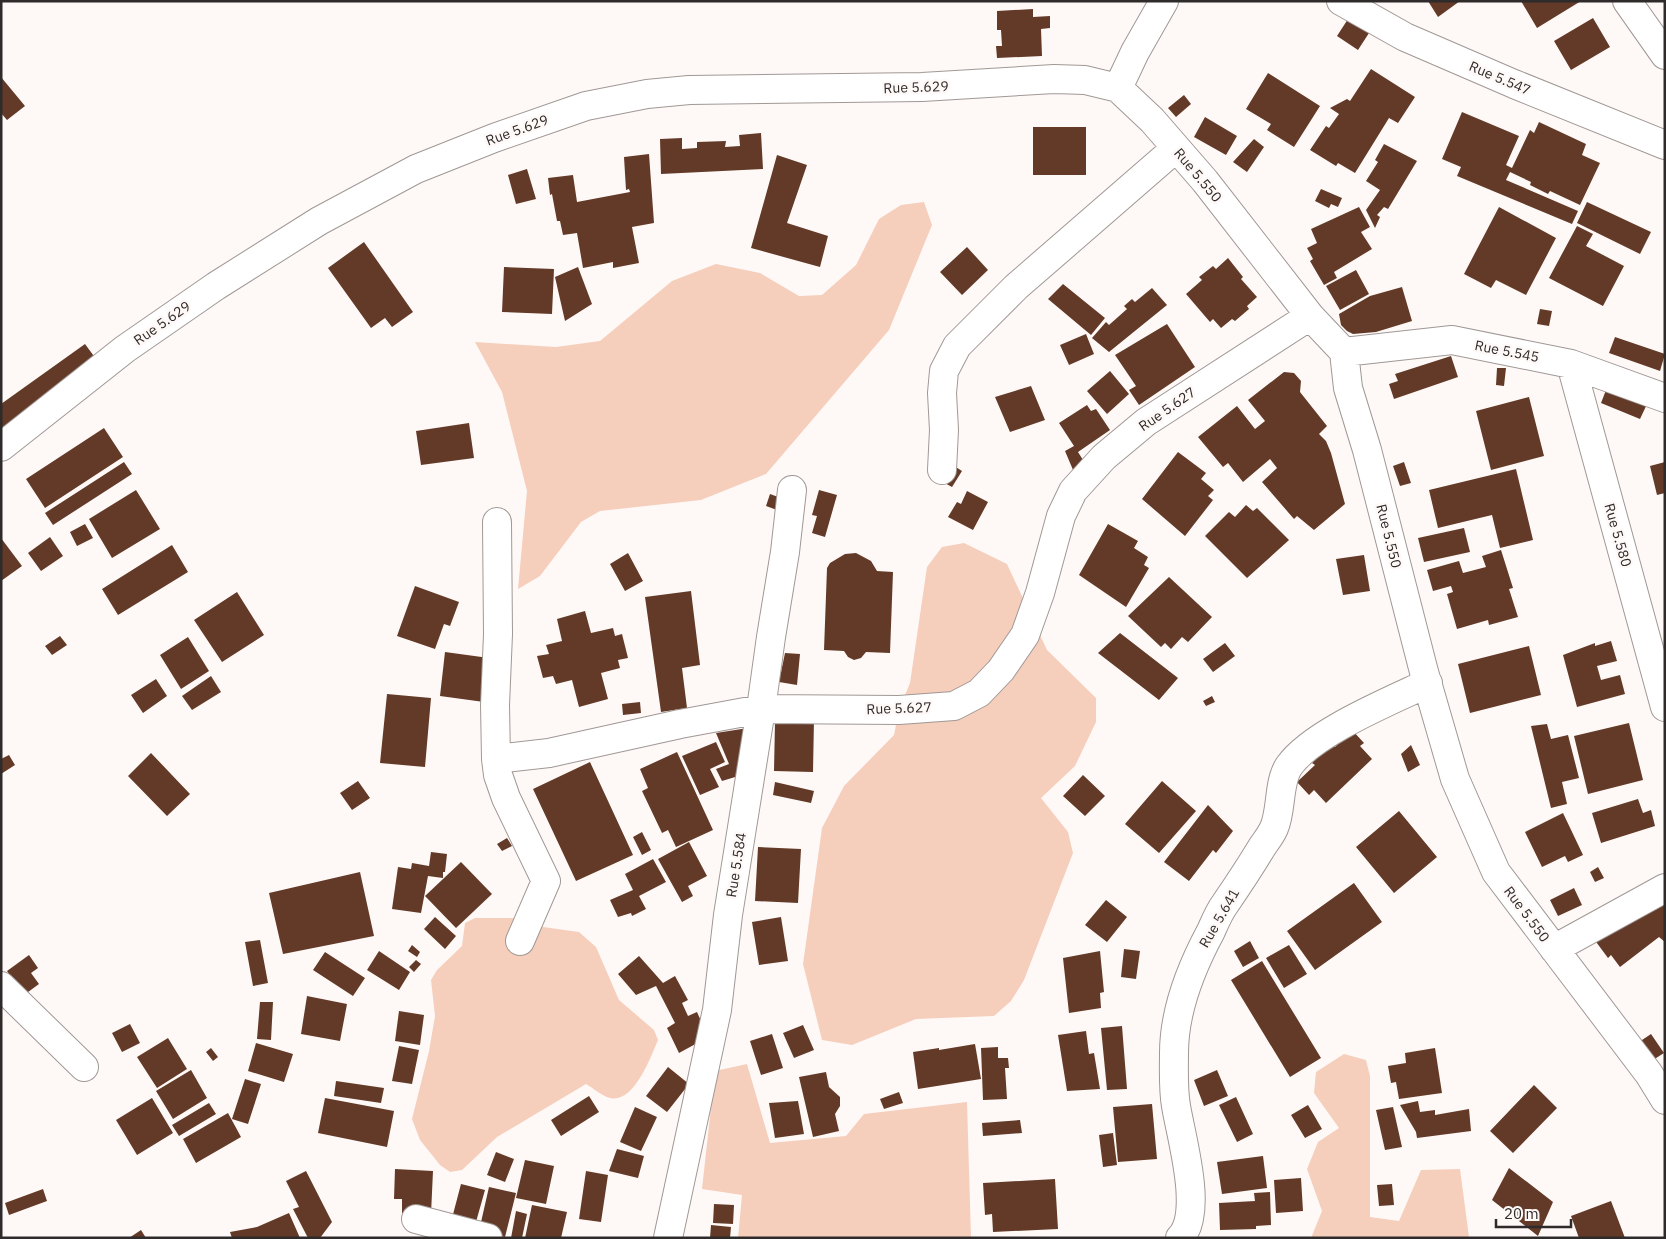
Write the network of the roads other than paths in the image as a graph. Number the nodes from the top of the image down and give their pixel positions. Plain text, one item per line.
1 (1164, 1) edge
2 (1341, 1) edge
3 (1627, 1) edge
4 (1665, 55) edge
5 (1118, 88) junction
6 (1665, 145) edge
7 (1176, 148) junction
8 (1310, 316) junction
9 (1344, 352) junction
10 (1571, 364) junction
11 (1665, 398) edge
12 (1, 447) edge
13 (942, 470) dead end
14 (792, 490) dead end
15 (497, 522) dead end
16 (1428, 683) junction
17 (1665, 707) edge
18 (761, 709) junction
19 (496, 759) junction
20 (1665, 888) edge
21 (520, 941) dead end
22 (1554, 949) junction
23 (1, 986) edge
24 (84, 1067) dead end
25 (1665, 1100) edge
26 (416, 1220) dead end
27 (488, 1238) edge
28 (668, 1238) edge
29 (1180, 1238) edge

1 - 5 street
2 - 6 street, Rue 5.547
3 - 4 street
5 - 7 street, Rue 5.550
5 - 12 street, Rue 5.629
7 - 8 street, Rue 5.550
7 - 13 street
8 - 9 street, Rue 5.550
8 - 18 street, Rue 5.627
9 - 10 street, Rue 5.545
9 - 16 street, Rue 5.550
10 - 11 street, Rue 5.545
10 - 17 street, Rue 5.580
14 - 18 street, Rue 5.584
15 - 19 street
16 - 22 street, Rue 5.550
16 - 29 street, Rue 5.641
18 - 19 street, Rue 5.627
18 - 28 street, Rue 5.584
19 - 21 street
20 - 22 street
22 - 25 street, Rue 5.550
23 - 24 street
26 - 27 street

